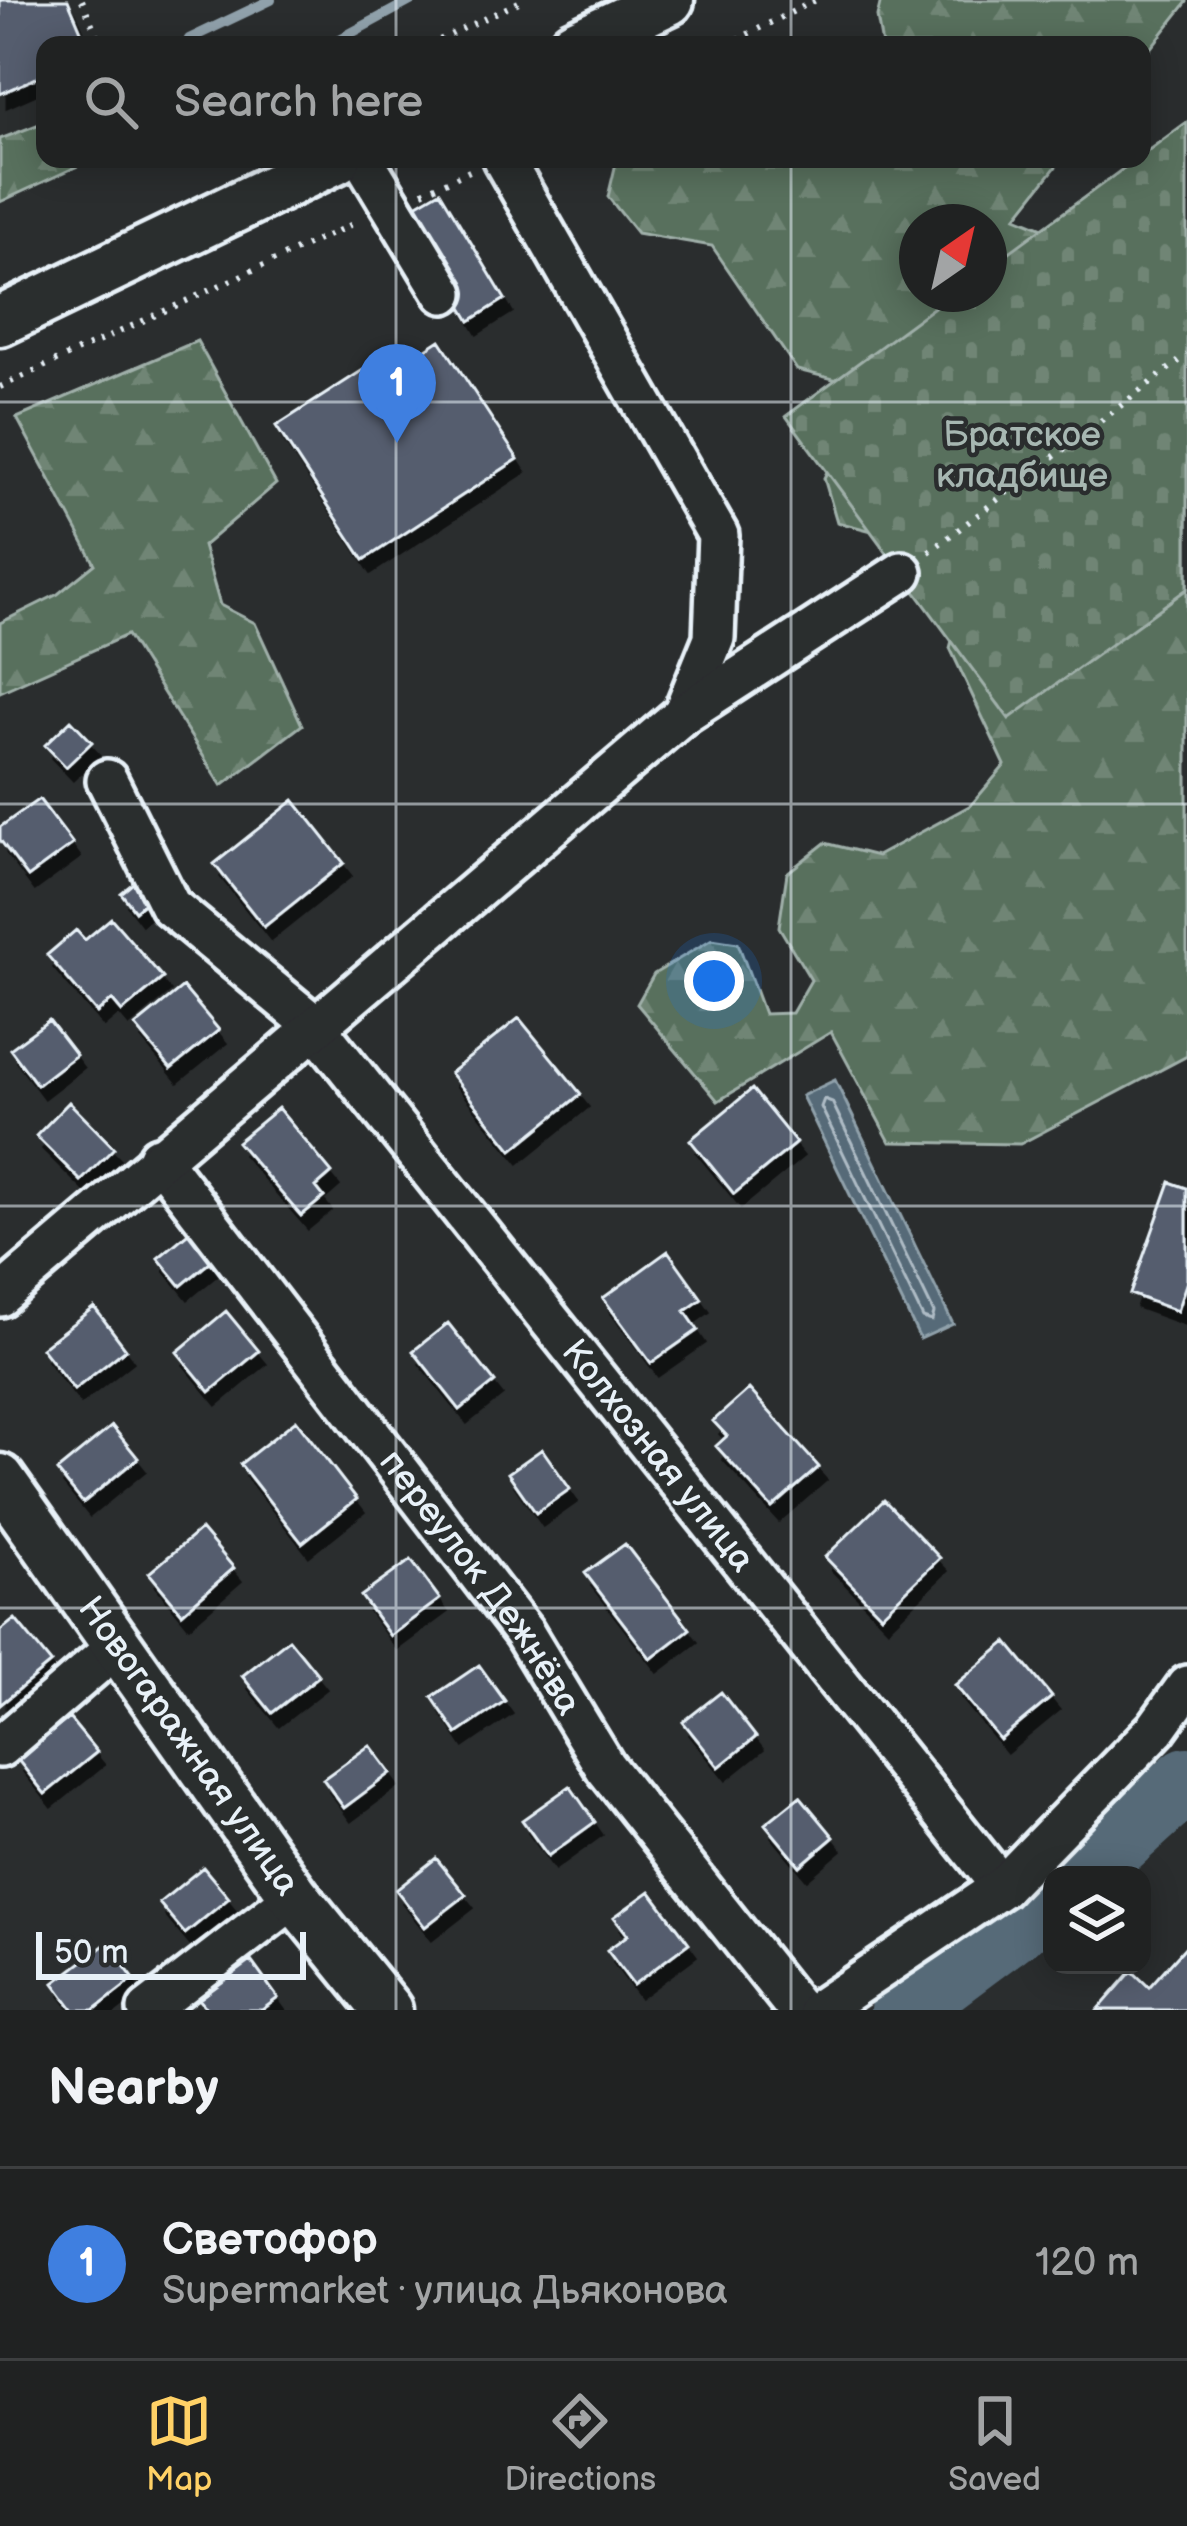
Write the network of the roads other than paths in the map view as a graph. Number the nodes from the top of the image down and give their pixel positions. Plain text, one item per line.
1 (669, 0) edge
2 (593, 36) edge
3 (317, 168) edge
4 (369, 168) edge
5 (491, 168) edge
6 (444, 293) dead end
7 (0, 321) edge
8 (902, 572) road end
9 (683, 714) junction
10 (106, 780) dead end
11 (314, 1025) junction
12 (158, 1157) junction
13 (0, 1296) edge
14 (0, 1479) edge
15 (115, 1648) junction
16 (1187, 1686) edge
17 (0, 1747) edge
18 (1002, 1887) junction
19 (295, 1897) junction
20 (148, 2010) edge
21 (387, 2010) edge
22 (798, 2010) edge
23 (818, 2010) edge

1 - 2 main road
3 - 7 main road
4 - 6 street
5 - 9 street
8 - 9 street
9 - 11 street
10 - 11 street, Колхозная улица
11 - 12 street
11 - 18 street, Колхозная улица
12 - 13 street
12 - 22 street, переулок Дежнёва
14 - 15 main road, Новогаражная улица
15 - 17 street
15 - 19 main road, Новогаражная улица
16 - 18 street
18 - 23 street
19 - 20 street
19 - 21 main road, Новогаражная улица

